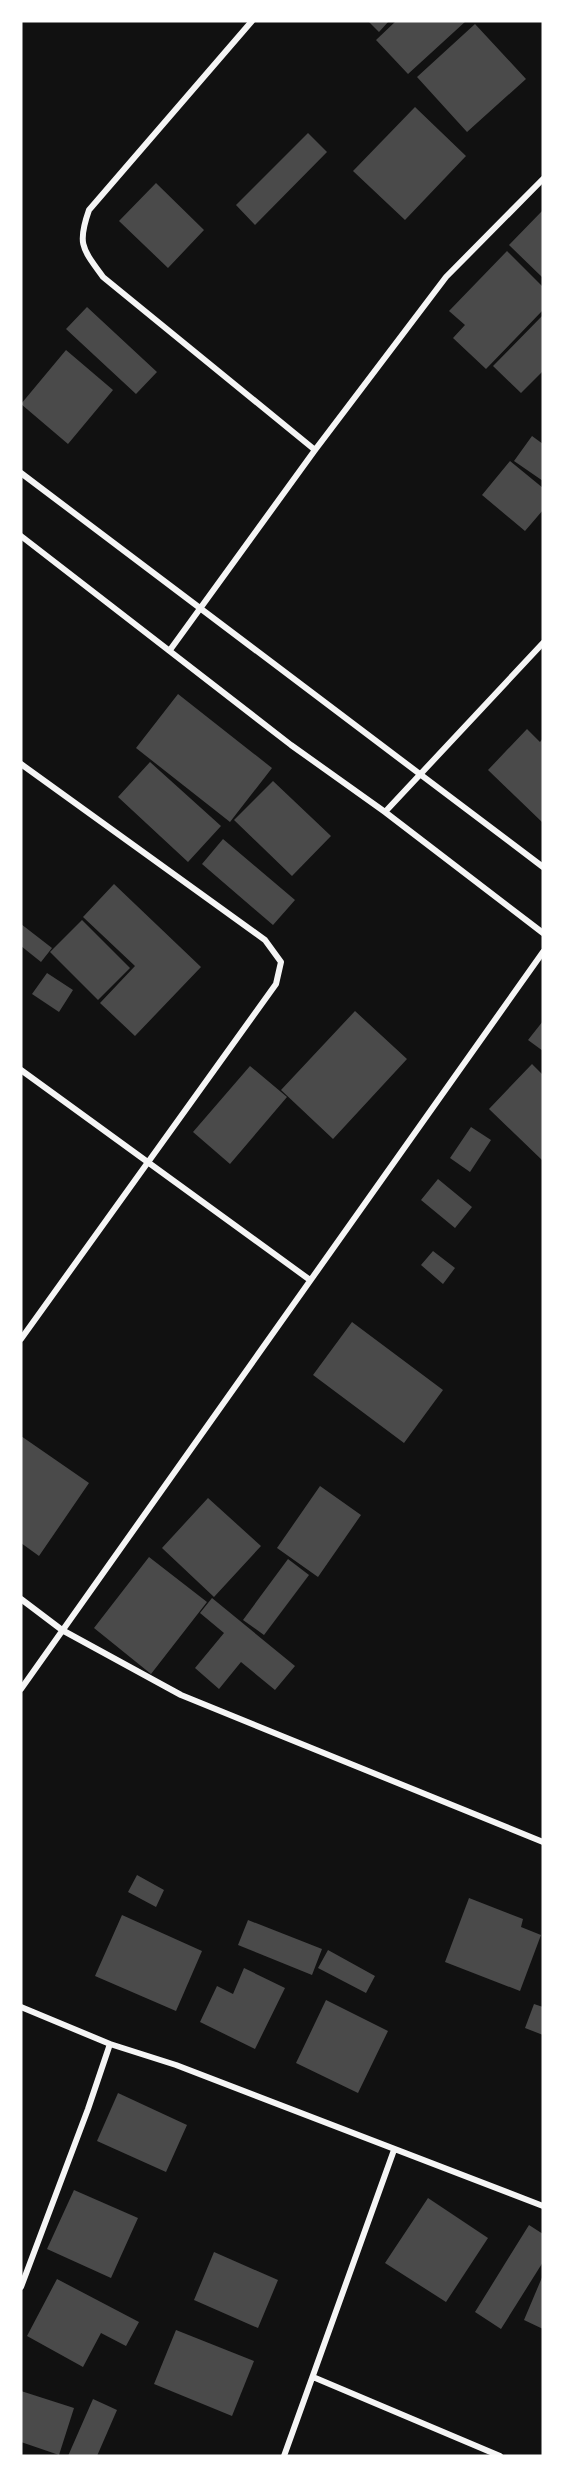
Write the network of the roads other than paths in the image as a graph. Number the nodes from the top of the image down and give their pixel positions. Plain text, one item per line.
1 (252, 21) edge
2 (543, 179) edge
3 (315, 450) junction
4 (21, 473) edge
5 (21, 536) edge
6 (200, 609) junction
7 (543, 643) edge
8 (170, 650) junction
9 (21, 764) edge
10 (419, 774) junction
11 (385, 812) junction
12 (543, 867) edge
13 (543, 933) edge
14 (543, 952) edge
15 (21, 1070) edge
16 (147, 1163) junction
17 (310, 1280) junction
18 (21, 1339) edge
19 (21, 1599) edge
20 (62, 1630) junction
21 (21, 1689) edge
22 (543, 1842) edge
23 (21, 2007) edge
24 (110, 2044) junction
25 (394, 2150) junction
26 (543, 2206) edge
27 (21, 2287) edge
28 (313, 2377) junction
29 (284, 2456) edge
30 (500, 2456) edge

1 - 3 street
2 - 3 street
3 - 6 street
4 - 6 street
5 - 8 street
6 - 8 street
6 - 10 street
7 - 10 street
8 - 11 street
9 - 16 street
10 - 11 street
10 - 12 street
11 - 13 street
14 - 17 street
15 - 16 street
16 - 17 street
16 - 18 street
17 - 20 street
19 - 20 street
20 - 21 street
20 - 22 street
23 - 24 street
24 - 25 street
24 - 27 street
25 - 26 street
25 - 28 street
28 - 29 street
28 - 30 street

